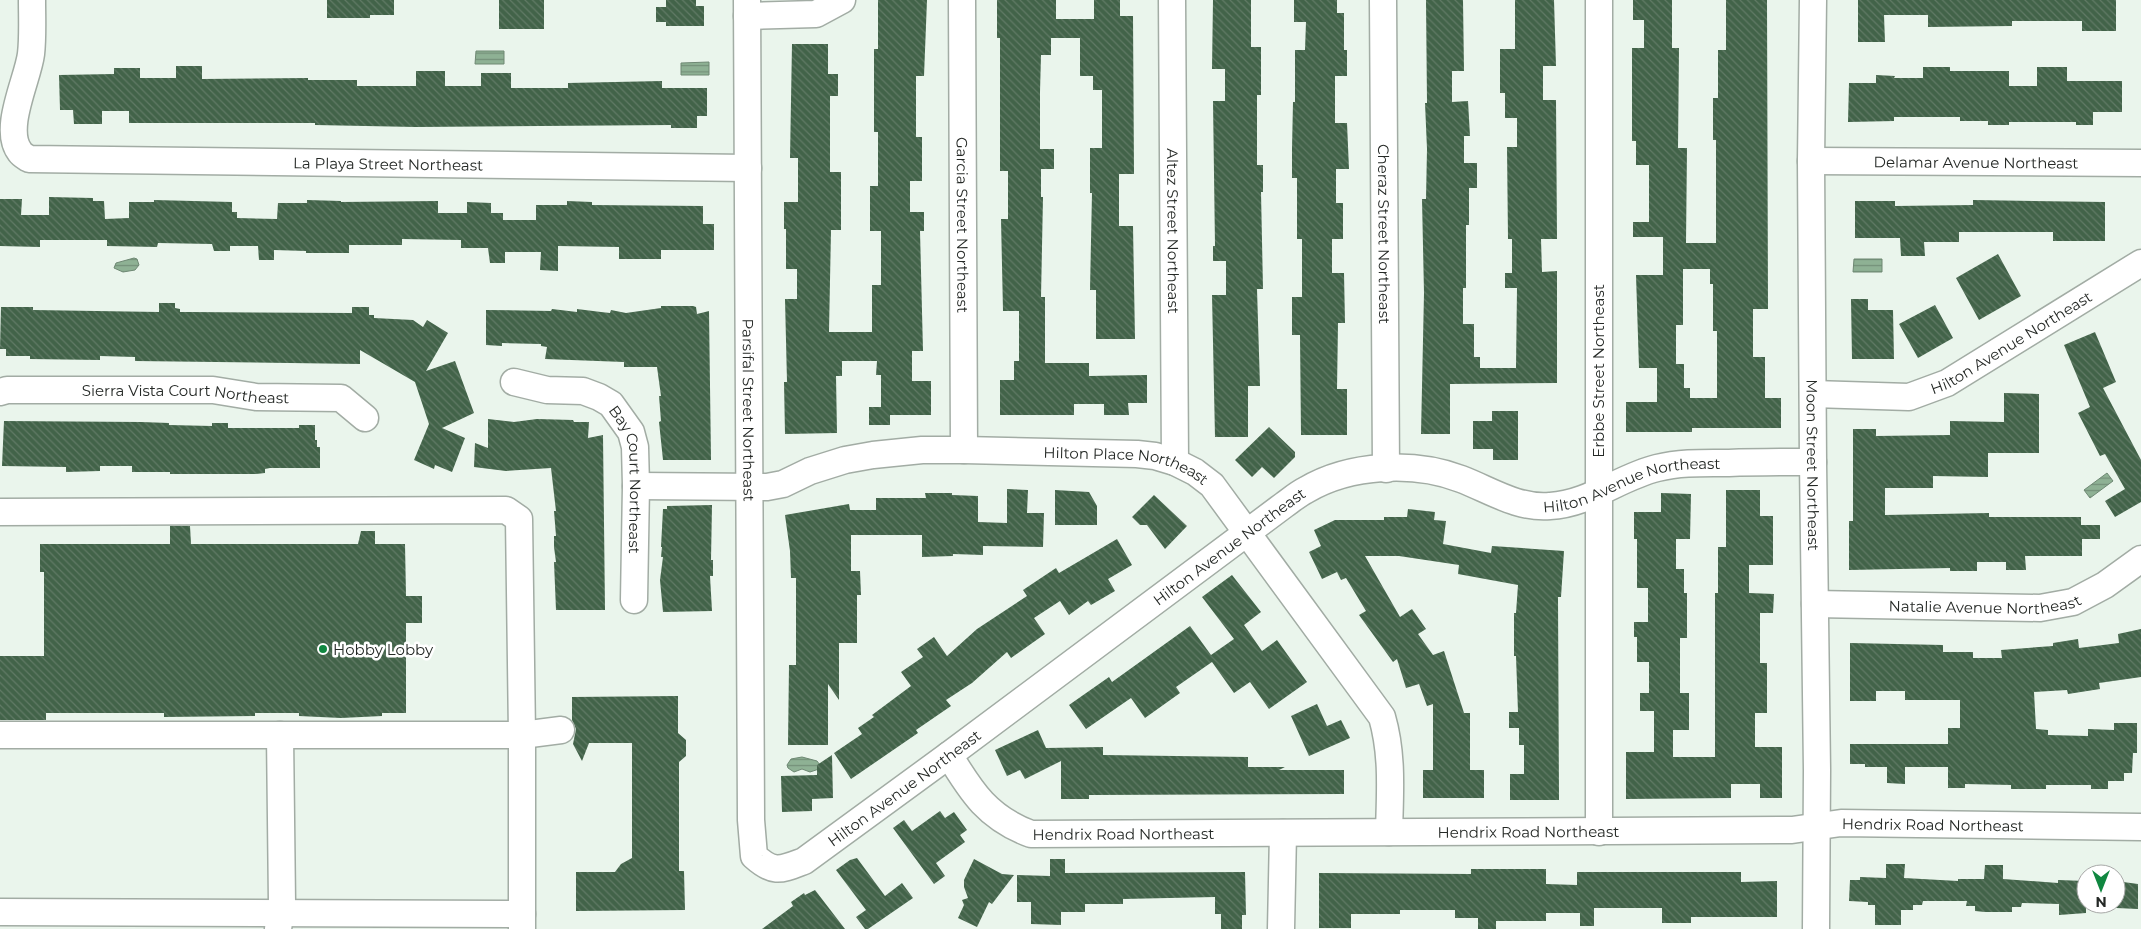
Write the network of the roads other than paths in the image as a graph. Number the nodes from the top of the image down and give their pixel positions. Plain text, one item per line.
1 (32, 0) edge
2 (842, 0) edge
3 (962, 0) edge
4 (1172, 0) edge
5 (1383, 0) edge
6 (1599, 0) edge
7 (1813, 0) edge
8 (747, 8) edge
9 (1811, 161) junction
10 (2141, 163) edge
11 (748, 168) junction
12 (2141, 263) edge
13 (514, 382) dead end
14 (0, 392) edge
15 (1813, 394) junction
16 (365, 418) dead end
17 (964, 450) junction
18 (1175, 462) junction
19 (1812, 462) junction
20 (1386, 469) junction
21 (636, 486) junction
22 (749, 486) junction
23 (1598, 493) junction
24 (0, 512) edge
25 (1247, 534) junction
26 (2141, 559) edge
27 (634, 600) dead end
28 (1815, 604) junction
29 (560, 730) dead end
30 (0, 735) edge
31 (280, 735) junction
32 (522, 735) junction
33 (949, 755) junction
34 (751, 820) joint
35 (2141, 827) edge
36 (1816, 828) junction
37 (1389, 832) junction
38 (1599, 832) junction
39 (1283, 833) junction
40 (0, 912) edge
41 (279, 921) edge
42 (522, 922) edge
43 (1281, 929) edge
44 (1816, 929) edge

1 - 11 street, La Playa Street Northeast
2 - 8 street
3 - 17 street, Garcia Street Northeast
4 - 18 street, Altez Street Northeast
5 - 20 street, Cheraz Street Northeast
6 - 23 street, Erbbe Street Northeast
7 - 9 street, Moon Street Northeast
8 - 11 street, Parsifal Street Northeast
9 - 10 street, Delamar Avenue Northeast
9 - 15 street, Moon Street Northeast
11 - 22 street, Parsifal Street Northeast
12 - 15 street, Hilton Avenue Northeast
13 - 21 street, Bay Court Northeast
14 - 16 street, Sierra Vista Court Northeast
15 - 19 street, Moon Street Northeast
17 - 18 street, Hilton Place Northeast
17 - 22 street, Hilton Place Northeast
18 - 25 street, Hilton Place Northeast
19 - 23 street, Hilton Avenue Northeast
19 - 28 street, Moon Street Northeast
20 - 23 street, Hilton Avenue Northeast
20 - 25 street, Hilton Avenue Northeast
21 - 22 street, Hilton Place Northeast
21 - 27 street, Bay Court Northeast
22 - 34 street, Parsifal Street Northeast
23 - 38 street, Erbbe Street Northeast
24 - 32 street
25 - 33 street, Hilton Avenue Northeast
25 - 37 street, Hilton Place Northeast
26 - 28 street, Natalie Avenue Northeast
28 - 36 street, Moon Street Northeast
29 - 32 street
30 - 31 street
31 - 32 street
31 - 41 street
32 - 42 street
33 - 34 street, Hilton Avenue Northeast
33 - 39 street, Hendrix Road Northeast
35 - 36 street, Hendrix Road Northeast
36 - 38 street, Hendrix Road Northeast
36 - 44 street, Moon Street Northeast
37 - 38 street, Hendrix Road Northeast
37 - 39 street, Hendrix Road Northeast
39 - 43 street
40 - 41 street
41 - 42 street

